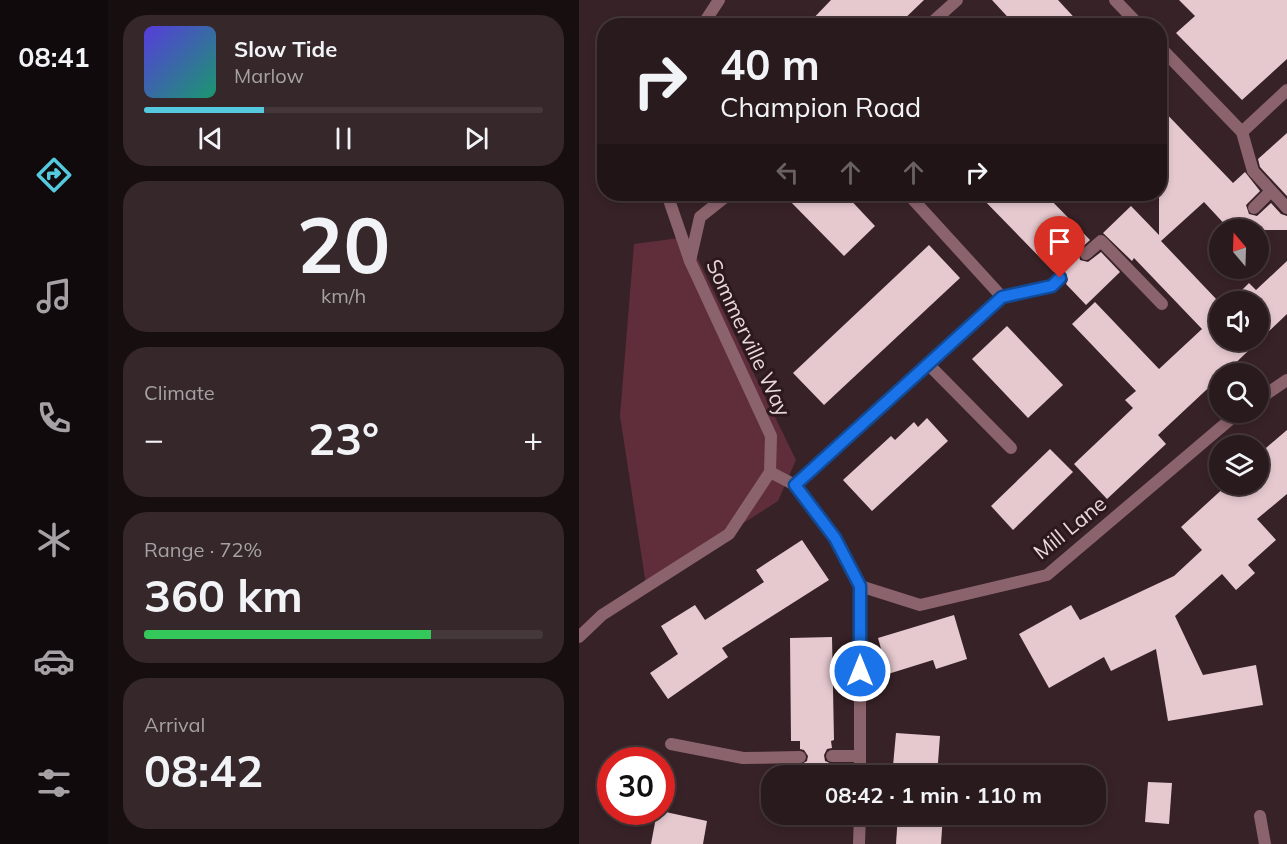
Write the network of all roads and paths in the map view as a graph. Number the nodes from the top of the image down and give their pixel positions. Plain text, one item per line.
1 (719, 0) edge
2 (957, 0) edge
3 (1115, 0) edge
4 (707, 18) edge
5 (938, 18) edge
6 (1132, 18) edge
7 (1167, 54) edge
8 (1287, 90) edge
9 (1242, 132) junction
10 (1271, 191) junction
11 (669, 201) edge
12 (720, 201) edge
13 (914, 201) edge
14 (1254, 208) dead end
15 (1287, 208) edge
16 (1086, 254) dead end
17 (690, 261) junction
18 (1060, 278) dead end
19 (1002, 297) junction
20 (1162, 304) dead end
21 (928, 364) junction
22 (1287, 380) edge
23 (1269, 392) edge
24 (1226, 423) edge
25 (1011, 448) dead end
26 (769, 472) junction
27 (795, 485) junction
28 (860, 586) junction
29 (579, 637) edge
30 (671, 744) dead end
31 (832, 756) dead end
32 (860, 756) junction
33 (800, 757) dead end
34 (860, 765) edge
35 (1260, 816) dead end
36 (860, 825) edge
37 (859, 844) edge
38 (1265, 844) edge

1 - 4 street
2 - 5 street
3 - 6 street
7 - 9 street
8 - 9 street
9 - 10 street
10 - 14 street
10 - 15 street
11 - 17 street
12 - 17 street, Sommerville Way
13 - 19 street
16 - 20 street
17 - 26 street, Sommerville Way
18 - 19 street
19 - 21 street
21 - 25 street
21 - 27 street
22 - 23 street
24 - 28 street, Mill Lane
26 - 27 street
26 - 29 street, Sommerville Way
27 - 28 street
28 - 32 street
30 - 33 street
31 - 32 street
32 - 34 street
35 - 38 street
36 - 37 street

